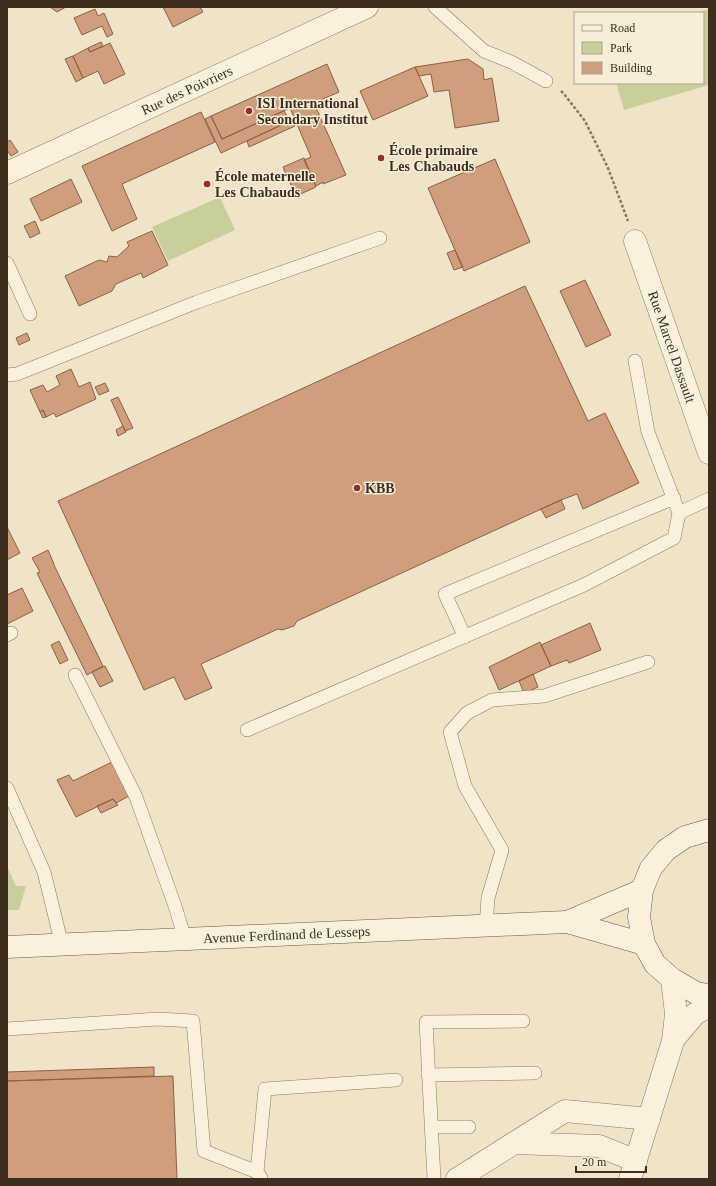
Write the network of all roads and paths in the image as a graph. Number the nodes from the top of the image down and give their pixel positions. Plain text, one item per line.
1 (367, 7) edge
2 (435, 7) edge
3 (546, 81) joint
4 (7, 173) edge
5 (380, 238) dead end
6 (635, 241) joint
7 (7, 263) edge
8 (30, 314) dead end
9 (635, 360) dead end
10 (7, 375) edge
11 (709, 453) edge
12 (674, 498) junction
13 (709, 499) edge
14 (679, 513) junction
15 (465, 637) junction
16 (648, 662) dead end
17 (75, 675) dead end
18 (247, 730) dead end
19 (7, 788) edge
20 (708, 829) edge
21 (642, 890) junction
22 (567, 922) junction
23 (486, 926) junction
24 (185, 939) junction
25 (62, 944) junction
26 (644, 944) junction
27 (7, 947) edge
28 (672, 980) junction
29 (709, 995) edge
30 (709, 1006) edge
31 (523, 1021) dead end
32 (7, 1029) edge
33 (673, 1041) junction
34 (535, 1073) dead end
35 (428, 1074) junction
36 (396, 1080) dead end
37 (649, 1119) junction
38 (431, 1127) junction
39 (469, 1127) dead end
40 (514, 1143) junction
41 (633, 1170) edge
42 (259, 1175) edge
43 (434, 1179) edge
44 (457, 1179) edge

1 - 4 street, Rue des Poivriers
2 - 3 lane
3 - 6 path
5 - 10 lane
6 - 11 street, Rue Marcel Dassault
7 - 8 lane
9 - 12 lane
12 - 14 lane
12 - 15 lane
13 - 14 lane
14 - 15 lane
15 - 18 lane
16 - 23 lane
17 - 24 lane
19 - 25 lane
20 - 21 street
21 - 22 street, Avenue Ferdinand de Lesseps
21 - 26 street
22 - 23 street, Avenue Ferdinand de Lesseps
22 - 26 street, Avenue Ferdinand de Lesseps
23 - 24 street, Avenue Ferdinand de Lesseps
24 - 25 street, Avenue Ferdinand de Lesseps
25 - 27 street, Avenue Ferdinand de Lesseps
26 - 28 street
28 - 29 street
28 - 33 street
30 - 33 street
31 - 35 lane
32 - 42 lane
33 - 37 street
34 - 35 lane
35 - 38 lane
36 - 42 lane
37 - 40 street
37 - 41 street
38 - 39 lane
38 - 43 lane
40 - 41 street
40 - 44 street

